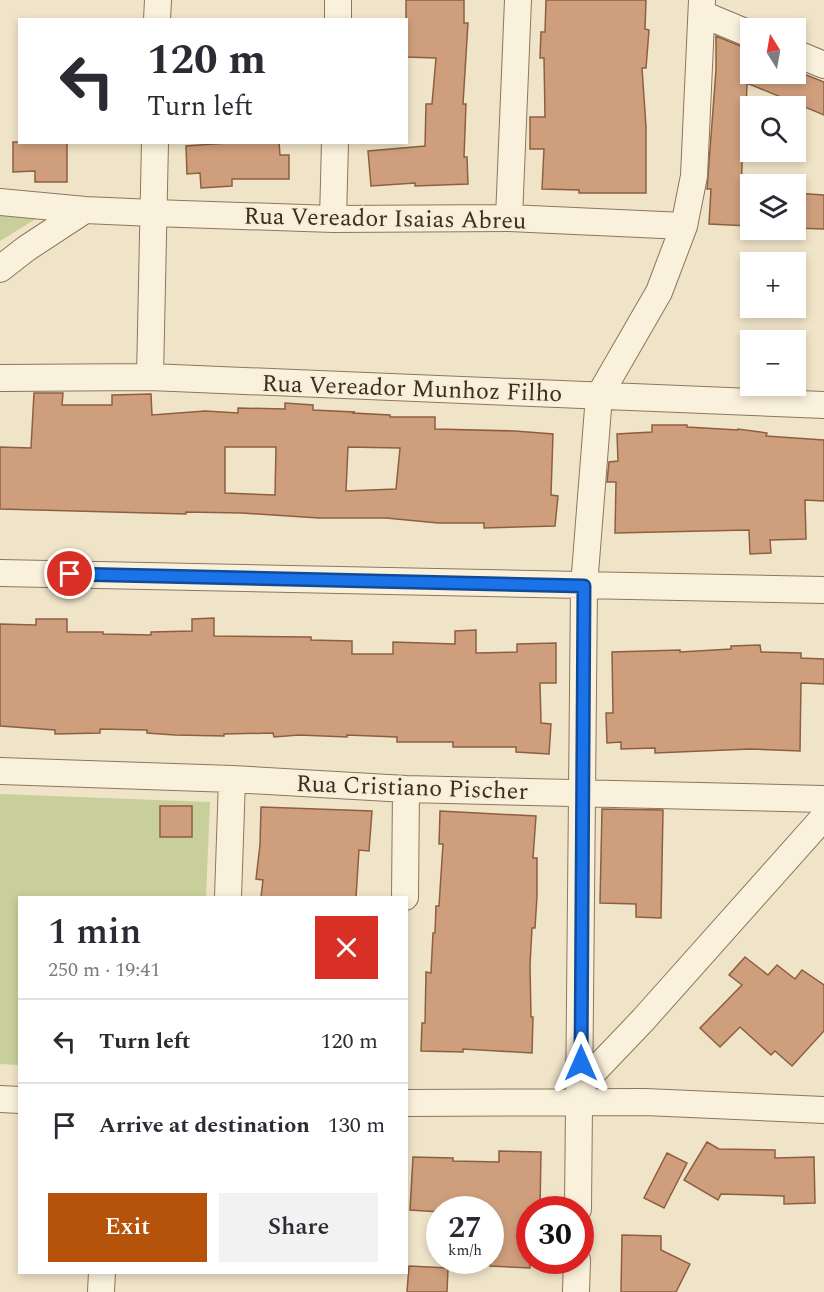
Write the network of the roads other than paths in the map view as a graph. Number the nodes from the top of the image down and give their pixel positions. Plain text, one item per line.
1 (158, 0) edge
2 (338, 0) edge
3 (518, 0) edge
4 (702, 7) edge
5 (157, 18) edge
6 (338, 18) edge
7 (740, 28) edge
8 (806, 58) edge
9 (824, 65) edge
10 (155, 144) edge
11 (335, 144) edge
12 (0, 202) edge
13 (85, 210) junction
14 (153, 213) junction
15 (509, 218) junction
16 (333, 219) junction
17 (684, 226) junction
18 (0, 268) edge
19 (150, 377) junction
20 (0, 378) edge
21 (599, 396) junction
22 (824, 405) edge
23 (0, 573) edge
24 (584, 586) junction
25 (824, 590) edge
26 (0, 771) edge
27 (232, 779) junction
28 (406, 789) junction
29 (581, 793) junction
30 (824, 799) edge
31 (824, 817) edge
32 (228, 896) edge
33 (405, 896) edge
34 (581, 1094) junction
35 (0, 1099) edge
36 (18, 1100) edge
37 (408, 1103) edge
38 (824, 1110) edge
39 (578, 1196) edge
40 (102, 1274) edge
41 (577, 1274) edge
42 (101, 1292) edge
43 (576, 1292) edge

1 - 5 street
2 - 6 street
3 - 15 street
4 - 7 street
4 - 17 street
8 - 9 street
10 - 14 street
11 - 16 street
12 - 13 street, Rua Vereador Isaias Abreu
13 - 14 street, Rua Vereador Isaias Abreu
13 - 18 street
14 - 16 street, Rua Vereador Isaias Abreu
14 - 19 street
15 - 16 street, Rua Vereador Isaias Abreu
15 - 17 street, Rua Vereador Isaias Abreu
17 - 21 street
19 - 20 street, Rua Vereador Munhoz Filho
19 - 21 street, Rua Vereador Munhoz Filho
21 - 22 street, Rua Vereador Munhoz Filho
21 - 24 street
23 - 24 street
24 - 25 street
24 - 29 street
26 - 27 street, Rua Cristiano Pischer
27 - 28 street, Rua Cristiano Pischer
27 - 32 street
28 - 29 street, Rua Cristiano Pischer
28 - 33 street
29 - 30 street, Rua Cristiano Pischer
29 - 34 street
31 - 34 street
34 - 37 street
34 - 38 street
34 - 39 street
35 - 36 street
40 - 42 street
41 - 43 street

